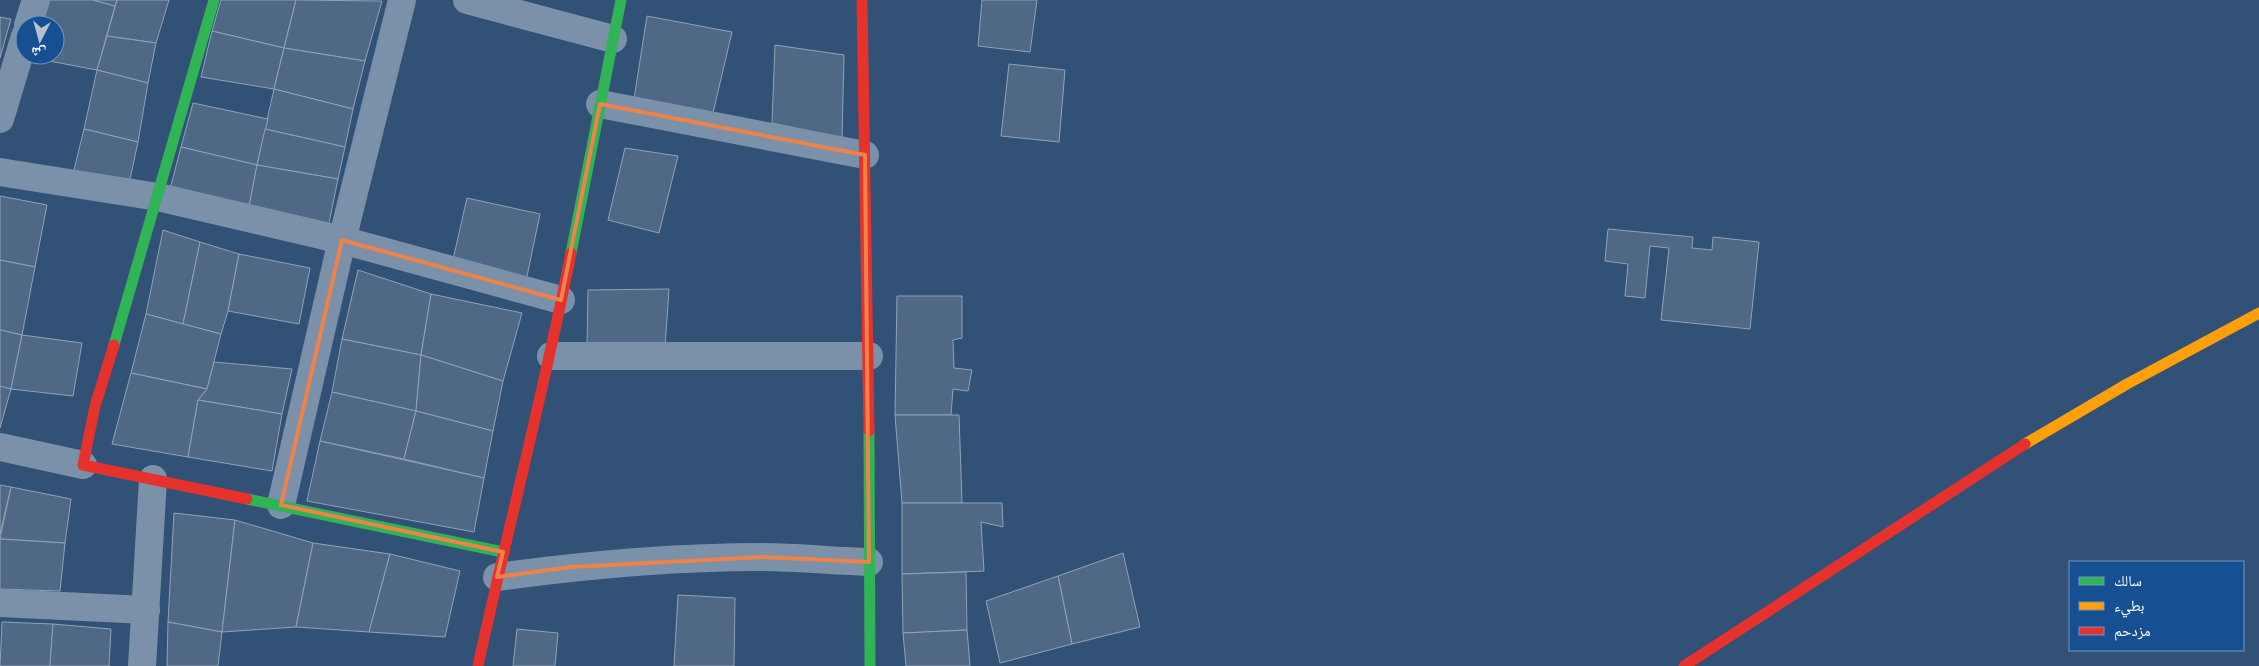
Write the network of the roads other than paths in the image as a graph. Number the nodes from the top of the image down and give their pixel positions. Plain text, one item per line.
1 (36, 0) edge
2 (214, 0) edge
3 (402, 0) edge
4 (467, 0) edge
5 (621, 0) edge
6 (862, 0) edge
7 (31, 15) edge
8 (613, 39) junction
9 (16, 65) edge
10 (600, 104) junction
11 (0, 119) edge
12 (865, 155) junction
13 (0, 172) edge
14 (158, 198) junction
15 (342, 240) junction
16 (561, 300) junction
17 (2259, 313) edge
18 (551, 356) junction
19 (869, 356) junction
20 (0, 446) edge
21 (83, 465) junction
22 (154, 479) junction
23 (282, 505) junction
24 (869, 562) junction
25 (500, 564) junction
26 (0, 603) edge
27 (146, 610) junction
28 (142, 666) edge
29 (478, 666) edge
30 (870, 666) edge
31 (1684, 666) edge

1 - 7 street
2 - 14 street
3 - 15 street
4 - 8 street
5 - 8 street
6 - 12 street
8 - 10 street
9 - 11 street
10 - 12 street
10 - 16 street
12 - 19 street
13 - 14 street
14 - 15 street
14 - 21 street
15 - 16 street
15 - 23 street
16 - 18 street
17 - 31 street
18 - 19 street
18 - 25 street
19 - 24 street
20 - 21 street
21 - 22 street
22 - 23 street
22 - 27 street
23 - 25 street
24 - 25 street
24 - 30 street
25 - 29 street
26 - 27 street
27 - 28 street

